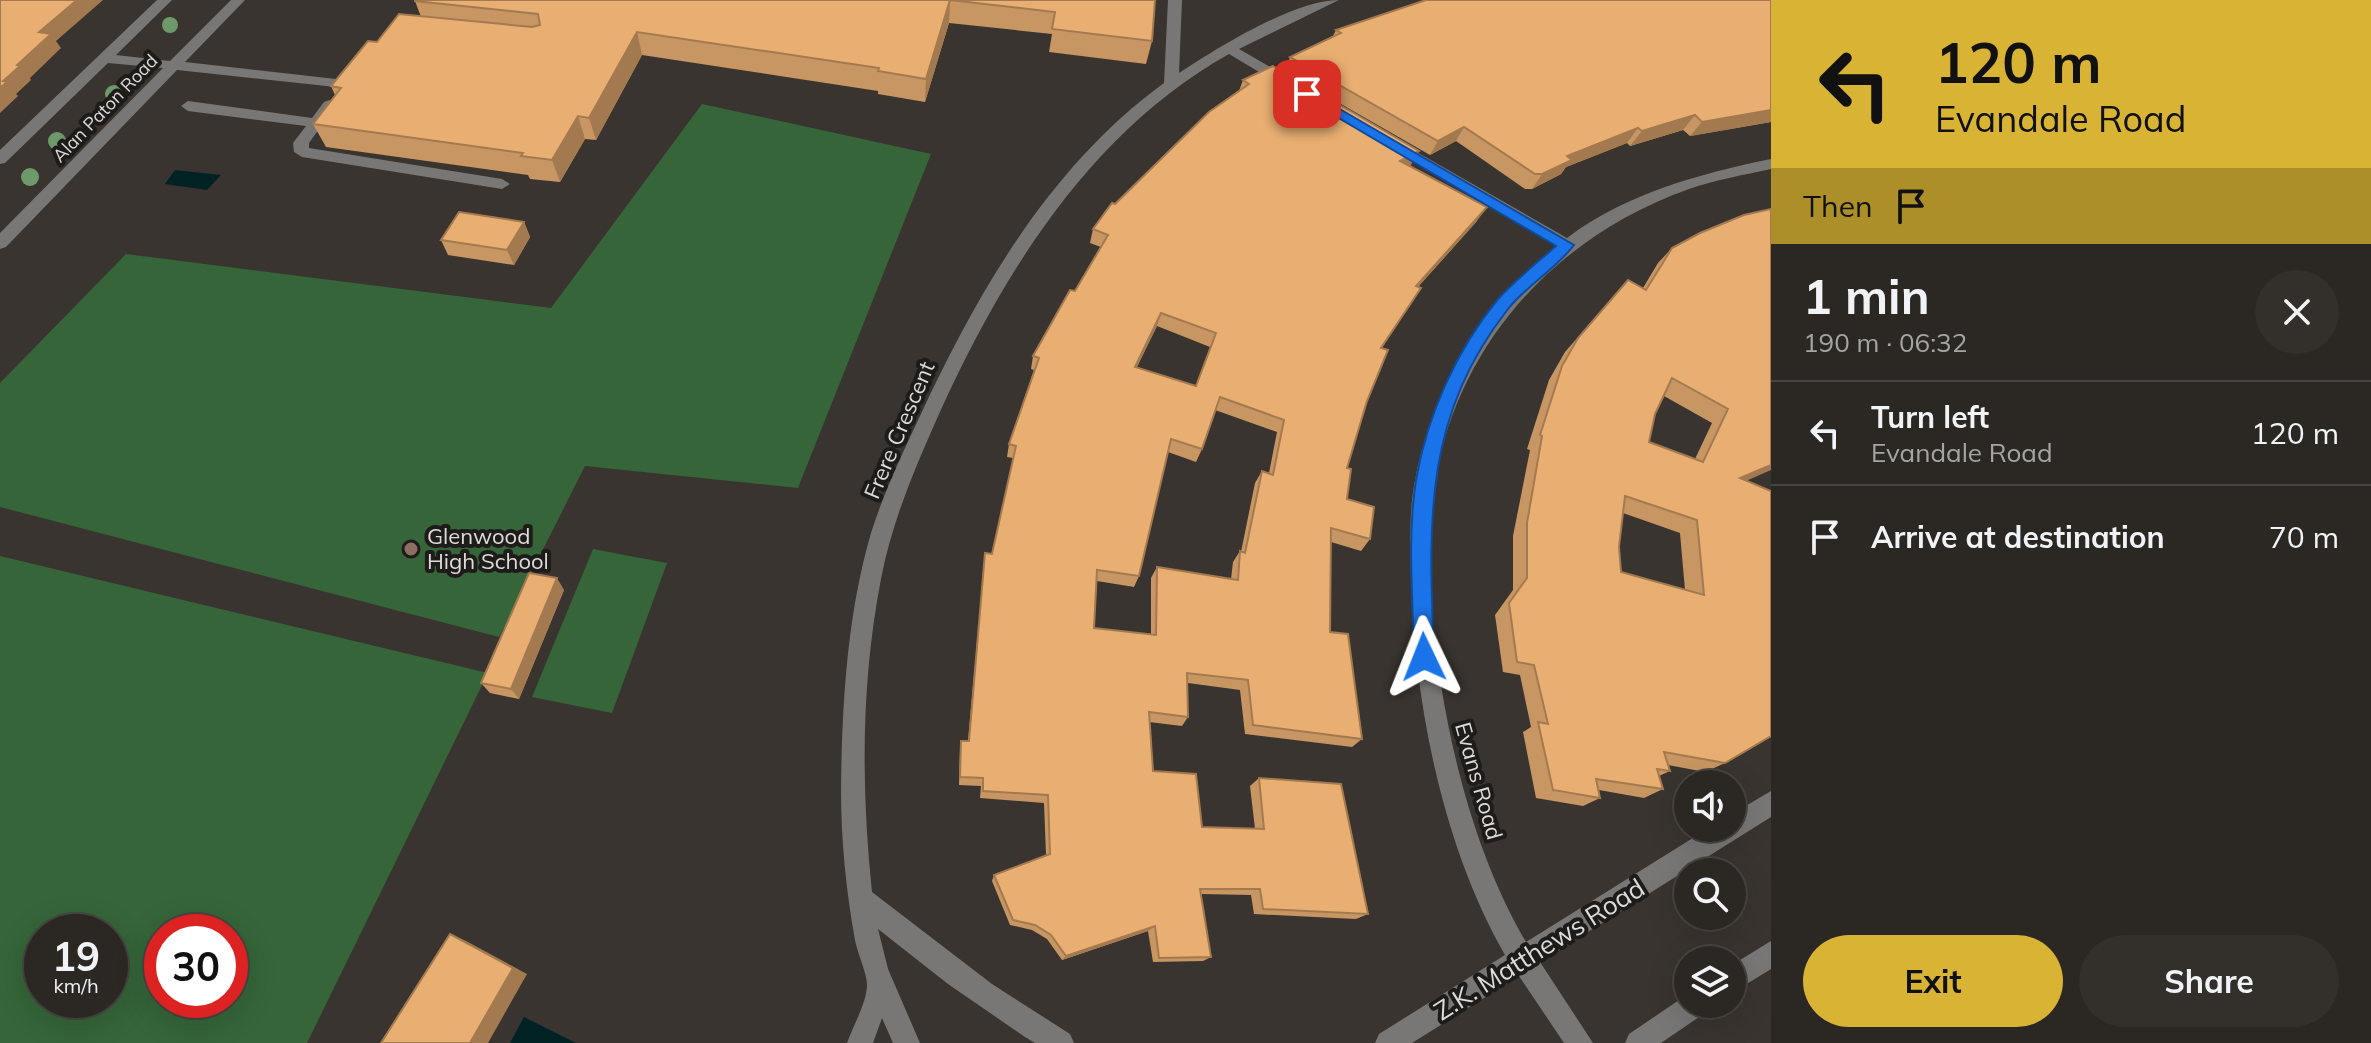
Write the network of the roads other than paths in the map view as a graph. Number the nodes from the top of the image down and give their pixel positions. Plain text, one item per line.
1 (165, 0) edge
2 (238, 0) edge
3 (1175, 0) edge
4 (1332, 0) edge
5 (1230, 49) junction
6 (105, 58) junction
7 (174, 66) junction
8 (1171, 86) junction
9 (1297, 88) edge
10 (188, 106) dead end
11 (316, 123) junction
12 (0, 131) edge
13 (25, 135) junction
14 (1378, 135) edge
15 (0, 159) edge
16 (1771, 164) edge
17 (502, 184) dead end
18 (0, 243) edge
19 (1566, 245) junction
20 (1771, 803) edge
21 (860, 898) junction
22 (1771, 954) edge
23 (1523, 961) junction
24 (1746, 971) edge
25 (881, 983) junction
26 (1675, 1018) edge
27 (860, 1043) edge
28 (907, 1043) edge
29 (1061, 1043) edge
30 (1388, 1043) edge
31 (1580, 1043) edge
32 (1638, 1043) edge

1 - 6 street, Alan Paton Road
2 - 7 street, Alan Paton Road
3 - 8 street
4 - 5 street, Frere Crescent
5 - 8 street, Frere Crescent
5 - 9 street
6 - 7 street
6 - 13 street, Alan Paton Road
7 - 11 street
7 - 18 street, Alan Paton Road
8 - 21 street, Frere Crescent
10 - 11 street
11 - 17 street
12 - 13 street
13 - 15 street, Alan Paton Road
14 - 19 street
16 - 19 street, Evans Road
19 - 23 street, Evans Road
20 - 23 street, Z.K. Matthews Road
21 - 25 street, Frere Crescent
21 - 29 street
22 - 24 street
23 - 30 street, Z.K. Matthews Road
23 - 31 street, Evans Road
25 - 27 street
25 - 28 street, Frere Crescent
26 - 32 street

